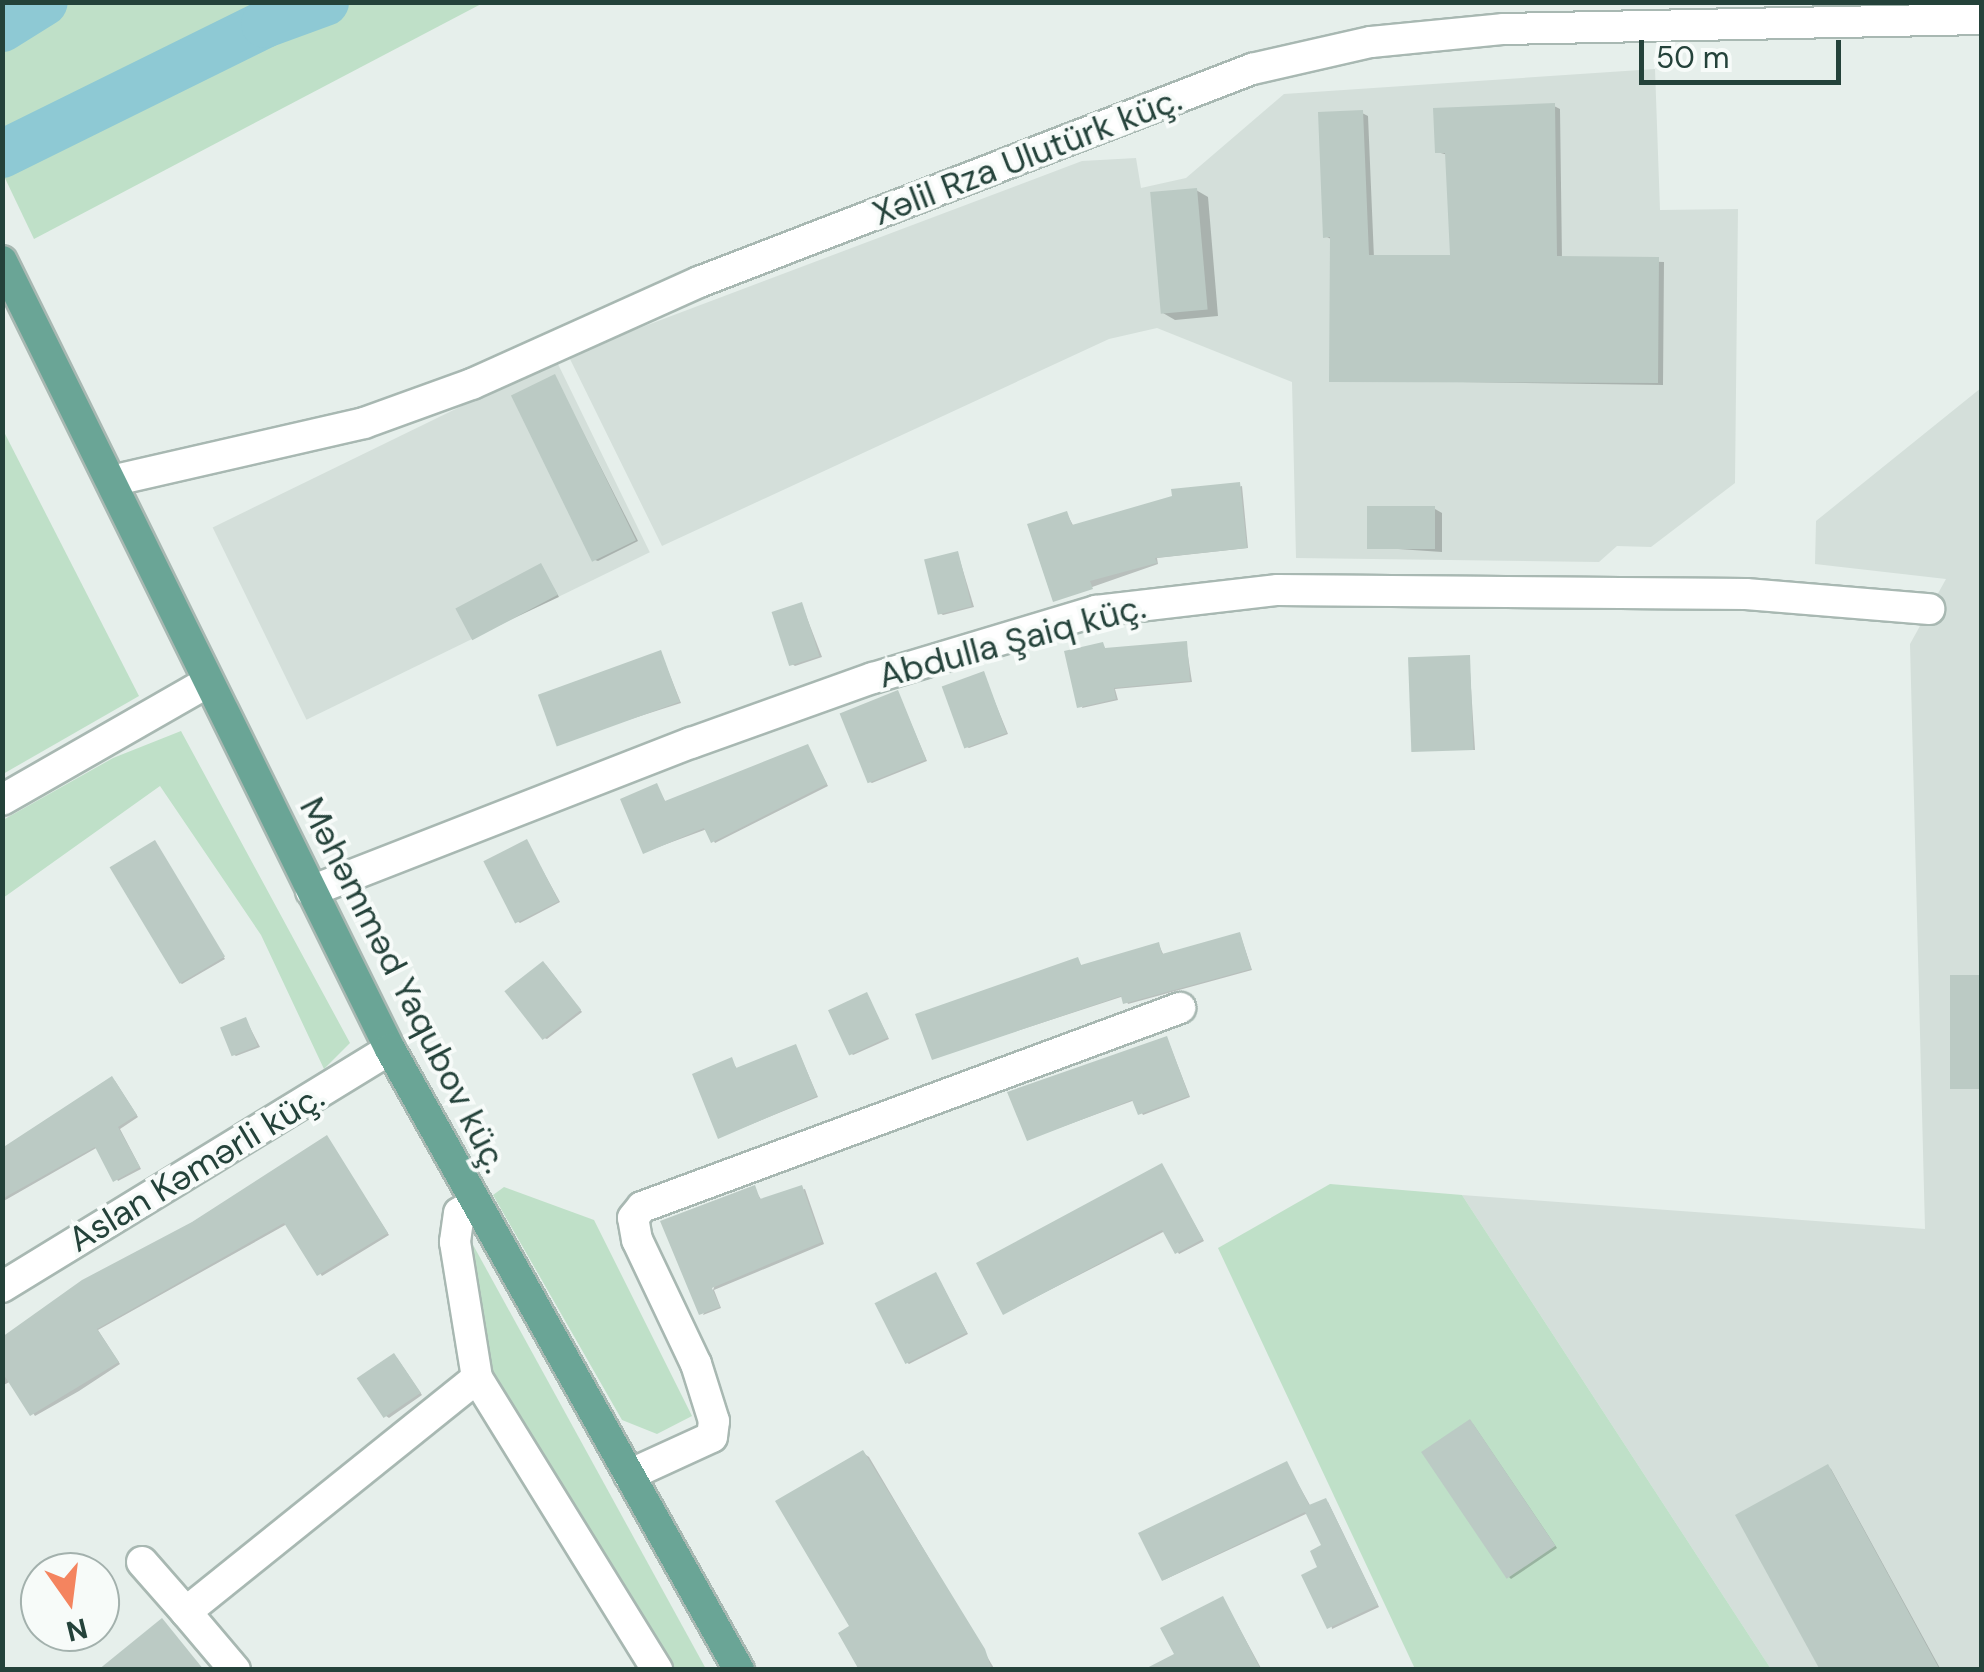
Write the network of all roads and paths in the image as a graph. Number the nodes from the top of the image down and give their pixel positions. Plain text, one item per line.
1 (1982, 19) edge
2 (2, 261) edge
3 (111, 481) junction
4 (1929, 609) dead end
5 (208, 682) junction
6 (2, 800) edge
7 (311, 891) junction
8 (1180, 1008) dead end
9 (390, 1049) junction
10 (474, 1204) junction
11 (2, 1287) edge
12 (477, 1378) junction
13 (630, 1475) junction
14 (142, 1562) dead end
15 (186, 1612) junction
16 (235, 1670) edge
17 (657, 1670) edge
18 (739, 1670) edge

1 - 3 street, Xəlil Rza Ulutürk küç.
2 - 3 main road, Məhəmməd Yaqubov küç.
3 - 5 main road, Məhəmməd Yaqubov küç.
4 - 7 street, Abdulla Şaiq küç.
5 - 6 street
5 - 7 main road, Məhəmməd Yaqubov küç.
7 - 9 main road, Məhəmməd Yaqubov küç.
8 - 13 street
9 - 10 main road, Məhəmməd Yaqubov küç.
9 - 11 street, Aslan Kəmərli küç.
10 - 12 street
10 - 13 main road, Məhəmməd Yaqubov küç.
12 - 15 street
12 - 17 street
13 - 18 main road, Məhəmməd Yaqubov küç.
14 - 15 street
15 - 16 street

